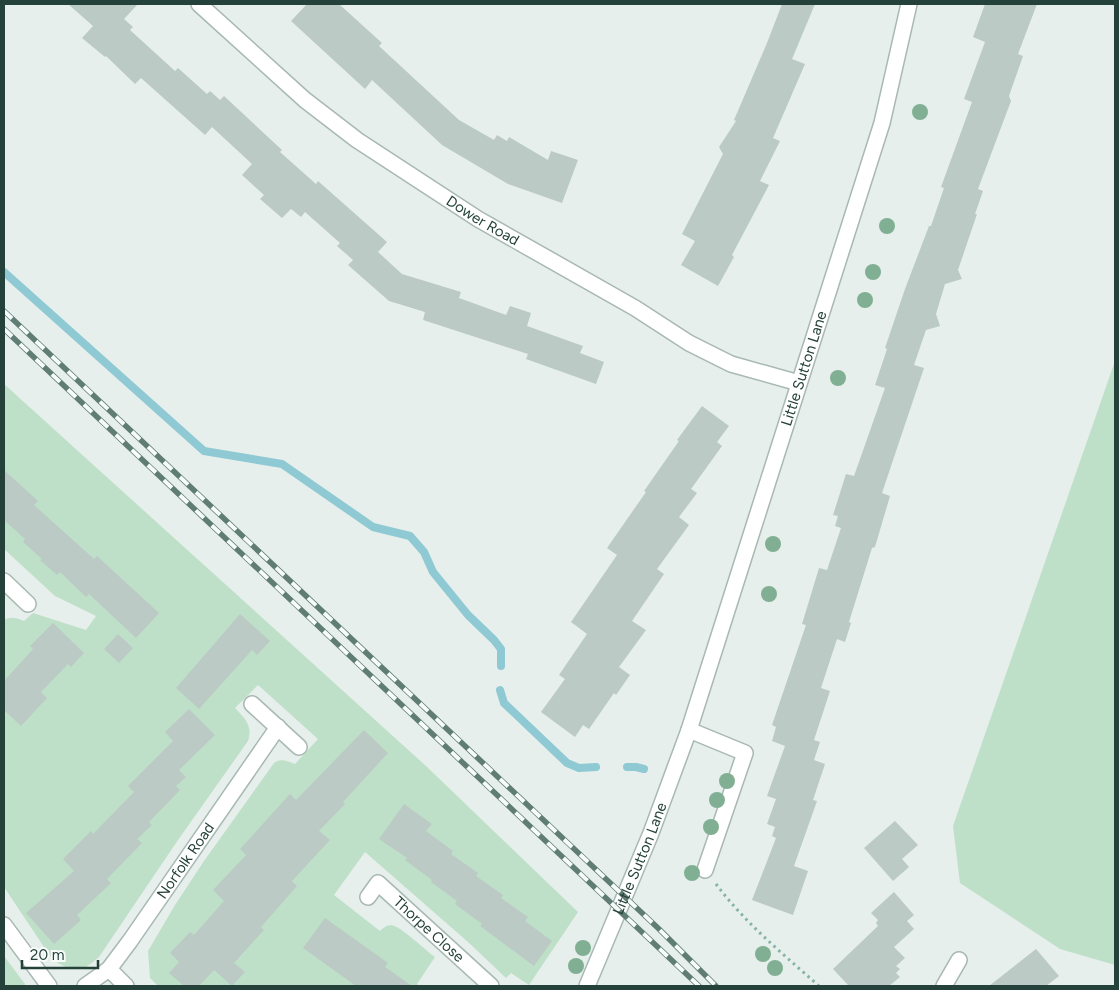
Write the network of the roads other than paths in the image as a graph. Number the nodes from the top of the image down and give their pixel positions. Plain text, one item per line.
1 (909, 4) edge
2 (208, 7) edge
3 (800, 383) junction
4 (5, 584) edge
5 (28, 604) dead end
6 (252, 704) dead end
7 (278, 727) junction
8 (689, 730) junction
9 (300, 747) dead end
10 (706, 870) road end
11 (368, 897) dead end
12 (4, 925) edge
13 (959, 960) dead end
14 (109, 969) junction
15 (49, 986) edge
16 (85, 986) edge
17 (126, 986) edge
18 (491, 986) edge
19 (587, 986) edge
20 (944, 986) edge

1 - 3 street, Little Sutton Lane
2 - 3 street, Dower Road
3 - 8 street, Little Sutton Lane
4 - 5 street
6 - 7 street
7 - 9 street
7 - 14 street, Norfolk Road
8 - 10 street
8 - 19 street, Little Sutton Lane
11 - 18 street, Thorpe Close
12 - 15 street
13 - 20 street
14 - 16 street, Norfolk Road
14 - 17 street

